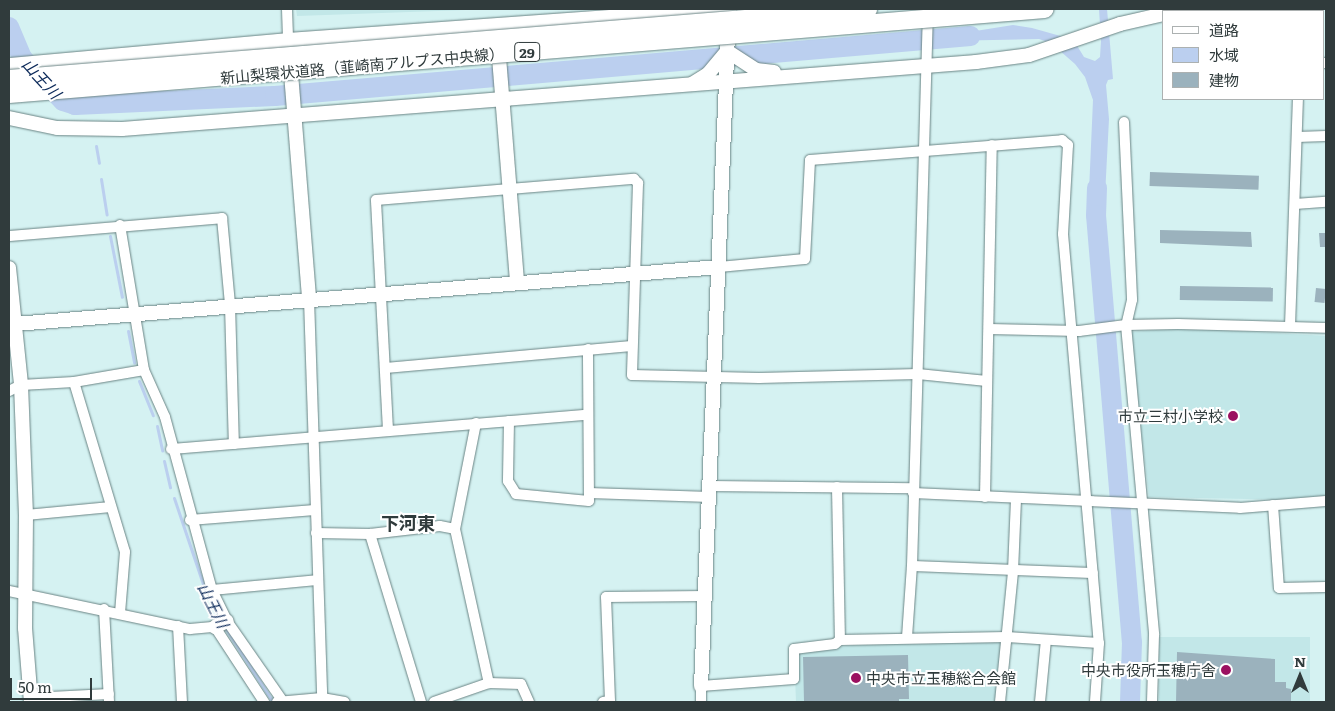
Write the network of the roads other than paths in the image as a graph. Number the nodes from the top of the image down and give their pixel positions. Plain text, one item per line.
1 (287, 9) edge
2 (718, 9) edge
3 (730, 9) edge
4 (760, 9) edge
5 (868, 9) edge
6 (928, 9) edge
7 (1045, 9) edge
8 (1291, 9) edge
9 (1284, 10) edge
10 (665, 12) junction
11 (1162, 14) edge
12 (496, 25) junction
13 (288, 40) junction
14 (725, 53) junction
15 (928, 66) junction
16 (11, 69) edge
17 (824, 74) junction
18 (726, 82) junction
19 (690, 85) junction
20 (9, 94) edge
21 (503, 100) junction
22 (1298, 100) edge
23 (295, 116) junction
24 (9, 118) edge
25 (1124, 122) dead end
26 (1326, 136) edge
27 (1298, 137) junction
28 (992, 145) junction
29 (925, 150) junction
30 (510, 190) junction
31 (1326, 202) edge
32 (1295, 204) junction
33 (117, 225) junction
34 (9, 236) edge
35 (719, 267) junction
36 (9, 268) edge
37 (633, 274) junction
38 (517, 281) junction
39 (383, 293) junction
40 (309, 299) junction
41 (230, 306) junction
42 (134, 314) junction
43 (15, 324) junction
44 (1121, 325) junction
45 (1290, 326) junction
46 (1326, 328) edge
47 (990, 329) junction
48 (1071, 332) junction
49 (632, 346) junction
50 (588, 349) junction
51 (385, 368) junction
52 (144, 370) junction
53 (918, 374) junction
54 (715, 375) junction
55 (987, 381) junction
56 (74, 382) junction
57 (15, 388) edge
58 (588, 415) junction
59 (509, 421) junction
60 (476, 423) junction
61 (388, 430) junction
62 (313, 437) junction
63 (234, 444) junction
64 (171, 449) junction
65 (837, 487) junction
66 (913, 491) junction
67 (710, 492) junction
68 (589, 493) junction
69 (985, 497) junction
70 (1016, 498) junction
71 (1326, 501) edge
72 (1086, 502) junction
73 (1143, 504) junction
74 (1273, 506) junction
75 (111, 507) junction
76 (315, 510) junction
77 (26, 515) junction
78 (190, 520) junction
79 (455, 529) junction
80 (316, 533) junction
81 (370, 534) junction
82 (912, 566) junction
83 (1013, 571) junction
84 (1093, 573) junction
85 (317, 580) junction
86 (1326, 587) edge
87 (212, 590) junction
88 (9, 591) edge
89 (24, 594) junction
90 (705, 596) junction
91 (104, 609) junction
92 (120, 613) junction
93 (221, 624) junction
94 (178, 626) junction
95 (907, 637) junction
96 (1008, 637) junction
97 (840, 640) junction
98 (1046, 640) junction
99 (1099, 644) junction
100 (489, 684) junction
101 (701, 686) junction
102 (109, 698) edge
103 (322, 698) junction
104 (31, 700) edge
105 (279, 701) edge
106 (182, 702) edge
107 (264, 702) edge
108 (345, 702) edge
109 (421, 702) edge
110 (434, 702) edge
111 (529, 702) edge
112 (603, 702) edge
113 (701, 702) edge
114 (1000, 702) edge
115 (1040, 702) edge
116 (1095, 702) edge
117 (1152, 702) edge

1 - 13 street
2 - 10 street
3 - 14 street
4 - 14 street
5 - 16 highway, 新山梨環状道路（韮崎南アルプス中央線） / 29, bridge
6 - 15 street
7 - 20 highway, 新山梨環状道路（韮崎南アルプス中央線） / 29, bridge
8 - 9 street
10 - 12 street
10 - 14 street
11 - 15 street
12 - 13 street
12 - 21 street
13 - 16 street
13 - 23 street
14 - 17 street
14 - 18 street
14 - 19 street
15 - 17 street
15 - 29 street
17 - 18 street
18 - 19 street
18 - 35 street
19 - 21 street
21 - 23 street
21 - 30 street
22 - 27 street
23 - 24 street
23 - 40 street
25 - 44 street
26 - 27 street
27 - 32 street
28 - 29 street
28 - 47 street
28 - 48 street
29 - 35 street
29 - 53 street
30 - 37 street
30 - 38 street
30 - 39 street
31 - 32 street
32 - 45 street
33 - 34 street
33 - 41 street
33 - 42 street
35 - 37 street
35 - 54 street
36 - 43 street
37 - 38 street
37 - 49 street
38 - 39 street
39 - 40 street
39 - 51 street
40 - 41 street
40 - 62 street
41 - 42 street
41 - 63 street
42 - 43 street
42 - 52 street
43 - 57 street
44 - 45 street
44 - 48 street
44 - 73 street
45 - 46 street
47 - 48 street
47 - 55 street
48 - 72 street
49 - 50 street
49 - 54 street
50 - 51 street
50 - 58 street
51 - 61 street
52 - 56 street
52 - 64 street
53 - 54 street
53 - 55 street
53 - 66 street
54 - 67 street
55 - 69 street
56 - 57 street
56 - 75 street
57 - 77 street
58 - 59 street
58 - 68 street
59 - 60 street
59 - 68 street
60 - 61 street
60 - 79 street
61 - 62 street
62 - 63 street
62 - 76 street
63 - 64 street
64 - 78 street
65 - 66 street
65 - 67 street
65 - 97 street
66 - 69 street
66 - 82 street
67 - 68 street
67 - 90 street
69 - 70 street
70 - 72 street
70 - 83 street
71 - 74 street
72 - 73 street
72 - 84 street
73 - 74 street
73 - 117 street
74 - 86 street
75 - 77 street
75 - 92 street
76 - 78 street
76 - 80 street
77 - 89 street
78 - 87 street
79 - 81 street
79 - 100 street
80 - 81 street
80 - 85 street
81 - 109 street
82 - 83 street
82 - 95 street
83 - 84 street
83 - 96 street
84 - 99 street
85 - 87 street
85 - 103 street
87 - 93 street
88 - 89 street
89 - 91 street
89 - 104 street
90 - 101 street
90 - 112 street
91 - 92 street
91 - 102 street
92 - 94 street
93 - 94 street
93 - 105 street
93 - 107 street
94 - 106 street
95 - 96 street
95 - 97 street
96 - 98 street
96 - 114 street
97 - 101 street
98 - 99 street
98 - 115 street
99 - 116 street
100 - 110 street
100 - 111 street
101 - 113 street
102 - 104 street
103 - 105 street
103 - 108 street

